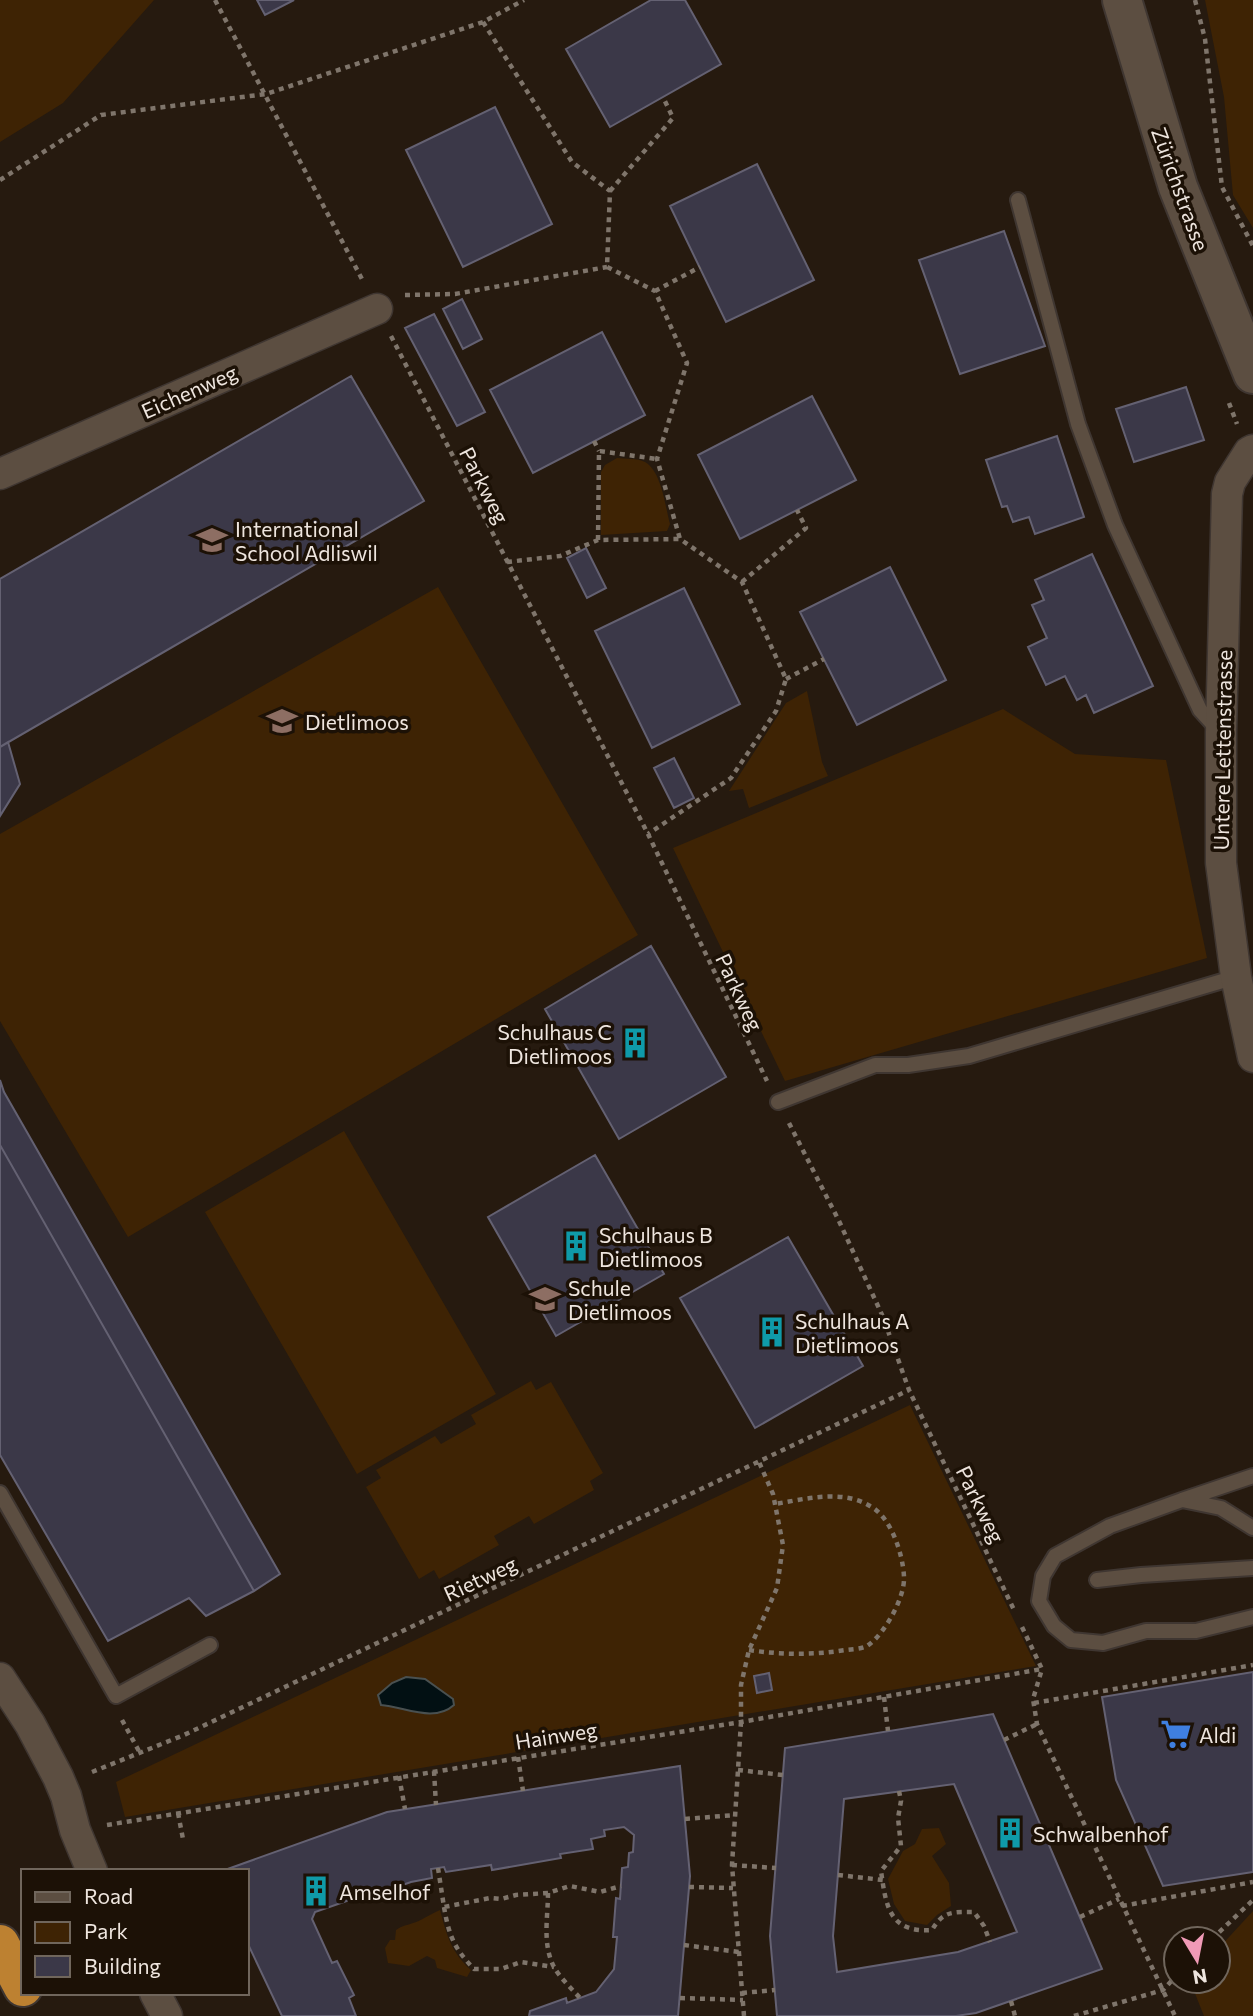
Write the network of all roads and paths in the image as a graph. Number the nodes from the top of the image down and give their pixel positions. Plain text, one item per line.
1 (215, 0) edge
2 (524, 0) edge
3 (1122, 0) edge
4 (1195, 0) edge
5 (483, 22) junction
6 (265, 94) junction
7 (663, 97) dead end
8 (0, 180) edge
9 (610, 191) junction
10 (1018, 200) dead end
11 (1253, 246) edge
12 (607, 267) junction
13 (700, 267) dead end
14 (655, 291) junction
15 (405, 295) dead end
16 (377, 309) junction
17 (1253, 374) edge
18 (594, 441) dead end
19 (1253, 450) edge
20 (599, 451) junction
21 (657, 459) junction
22 (0, 474) edge
23 (797, 510) dead end
24 (680, 539) junction
25 (597, 540) junction
26 (508, 562) junction
27 (742, 582) junction
28 (824, 659) dead end
29 (786, 678) junction
30 (1221, 732) junction
31 (648, 834) junction
32 (1237, 977) junction
33 (1253, 1057) edge
34 (778, 1101) junction
35 (909, 1390) junction
36 (759, 1462) junction
37 (1253, 1476) edge
38 (0, 1493) edge
39 (1182, 1500) junction
40 (775, 1504) junction
41 (1253, 1528) edge
42 (1253, 1568) edge
43 (1097, 1580) dead end
44 (1253, 1617) edge
45 (210, 1645) dead end
46 (749, 1650) junction
47 (1253, 1665) edge
48 (1042, 1669) junction
49 (0, 1678) edge
50 (884, 1697) junction
51 (1034, 1703) junction
52 (741, 1722) junction
53 (1037, 1724) junction
54 (888, 1731) dead end
55 (1004, 1740) dead end
56 (518, 1757) junction
57 (738, 1770) junction
58 (433, 1771) junction
59 (783, 1775) dead end
60 (399, 1776) junction
61 (58, 1777) junction
62 (523, 1791) dead end
63 (899, 1791) dead end
64 (436, 1805) dead end
65 (405, 1810) dead end
66 (177, 1813) junction
67 (735, 1815) junction
68 (685, 1819) dead end
69 (75, 1830) junction
70 (183, 1839) dead end
71 (732, 1865) junction
72 (438, 1868) dead end
73 (776, 1868) dead end
74 (91, 1869) edge
75 (838, 1875) dead end
76 (883, 1880) junction
77 (1253, 1882) edge
78 (621, 1886) dead end
79 (689, 1887) dead end
80 (733, 1888) junction
81 (548, 1893) junction
82 (1119, 1899) junction
83 (1253, 1900) edge
84 (1122, 1906) junction
85 (444, 1907) junction
86 (1080, 1917) dead end
87 (1227, 1925) edge
88 (990, 1942) dead end
89 (0, 1944) edge
90 (684, 1945) dead end
91 (739, 1952) junction
92 (554, 1967) junction
93 (21, 1982) edge
94 (1162, 1988) edge
95 (775, 1990) dead end
96 (1162, 1990) edge
97 (742, 1993) junction
98 (27, 1995) edge
99 (156, 1995) edge
100 (1165, 1995) edge
101 (580, 1998) dead end
102 (680, 1998) dead end
103 (743, 2000) junction
104 (1011, 2001) dead end
105 (38, 2016) edge
106 (167, 2016) edge
107 (744, 2016) edge
108 (1016, 2016) edge
109 (1074, 2016) edge
110 (1175, 2016) edge

1 - 6 path, Parkweg
2 - 5 path
3 - 17 main road, Zürichstrasse
4 - 11 path
5 - 6 path
5 - 9 path
6 - 8 path
6 - 16 path, Parkweg
7 - 9 path
9 - 12 path
10 - 30 lane
12 - 14 path
12 - 15 path
13 - 14 path
14 - 21 path
16 - 22 street, Eichenweg
16 - 26 path, Parkweg
18 - 20 path
19 - 30 street, Untere Lettenstrasse
20 - 21 path
20 - 25 path
21 - 24 path
23 - 27 path
24 - 25 path
24 - 27 path
25 - 26 path
26 - 31 path, Parkweg
27 - 29 path
28 - 29 path
29 - 31 path
30 - 32 street, Untere Lettenstrasse
31 - 34 path, Parkweg
32 - 33 street, Untere Lettenstrasse
32 - 34 lane
34 - 35 path, Parkweg
35 - 36 path, Rietweg
35 - 48 path, Parkweg
36 - 40 path
36 - 61 path, Rietweg
37 - 39 lane
38 - 45 lane
39 - 41 lane
39 - 44 lane
40 - 46 path
40 - 46 path
42 - 43 lane
46 - 52 path
47 - 51 path
48 - 50 path, Hainweg
48 - 51 path
49 - 61 street
50 - 52 path, Hainweg
50 - 54 path
51 - 53 path
52 - 56 path, Hainweg
52 - 57 path
53 - 55 path
53 - 82 path
56 - 58 path, Hainweg
56 - 62 path
57 - 59 path
57 - 67 path
58 - 60 path, Hainweg
58 - 64 path
60 - 65 path
60 - 66 path, Hainweg
61 - 69 street
63 - 76 path
66 - 69 path, Hainweg
66 - 70 path
67 - 68 path
67 - 71 path
69 - 74 street
71 - 73 path
71 - 80 path
72 - 85 path
75 - 76 path
76 - 88 path
77 - 84 path
78 - 81 path
79 - 80 path
80 - 91 path
81 - 85 path
81 - 92 path
82 - 84 path
82 - 86 path
83 - 87 path
84 - 94 path
85 - 92 path
89 - 93 highway
90 - 91 path
91 - 97 path
92 - 101 path
95 - 97 path
96 - 109 path
97 - 103 path
98 - 105 highway
99 - 106 street
100 - 110 path
102 - 103 path
103 - 107 path
104 - 108 path

